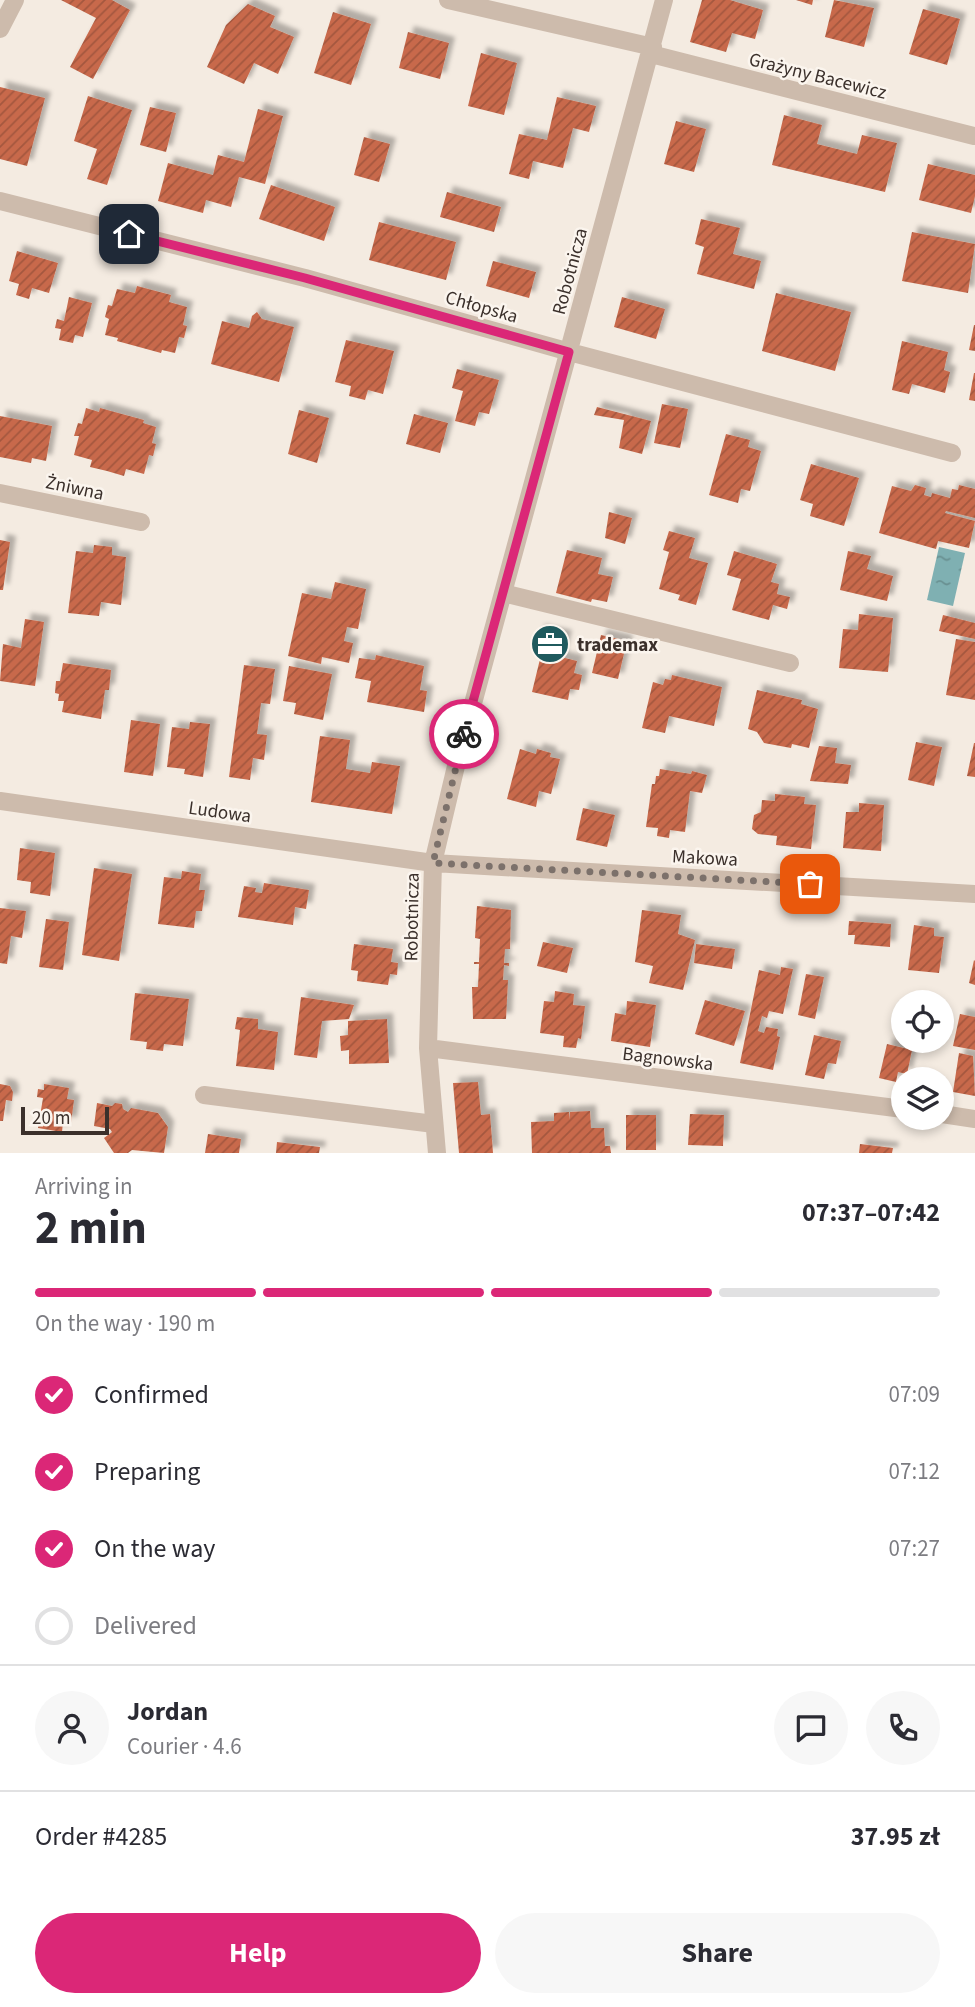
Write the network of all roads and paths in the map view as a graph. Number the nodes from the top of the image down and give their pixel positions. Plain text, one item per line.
1 (15, 0) edge
2 (448, 0) edge
3 (664, 0) edge
4 (0, 29) edge
5 (652, 50) junction
6 (974, 136) edge
7 (0, 201) edge
8 (569, 352) junction
9 (952, 453) dead end
10 (0, 493) edge
11 (141, 522) dead end
12 (503, 593) junction
13 (790, 663) dead end
14 (0, 801) edge
15 (433, 863) junction
16 (975, 894) edge
17 (428, 1048) junction
18 (204, 1095) dead end
19 (891, 1107) edge
20 (954, 1116) edge
21 (975, 1119) edge
22 (434, 1124) junction
23 (437, 1153) edge

1 - 4 street
2 - 5 street, Grażyny Bacewicz
3 - 5 street, Robotnicza
5 - 6 street, Grażyny Bacewicz
5 - 8 street, Robotnicza
7 - 8 street, Chłopska
8 - 9 street, Chłopska
8 - 12 street, Robotnicza
10 - 11 street, Żniwna
12 - 13 street
12 - 15 street, Robotnicza
14 - 15 street, Ludowa
15 - 16 street, Makowa
15 - 17 street, Robotnicza
17 - 19 street, Bagnowska
17 - 22 street, Robotnicza
18 - 22 street
20 - 21 street
22 - 23 street, Robotnicza

